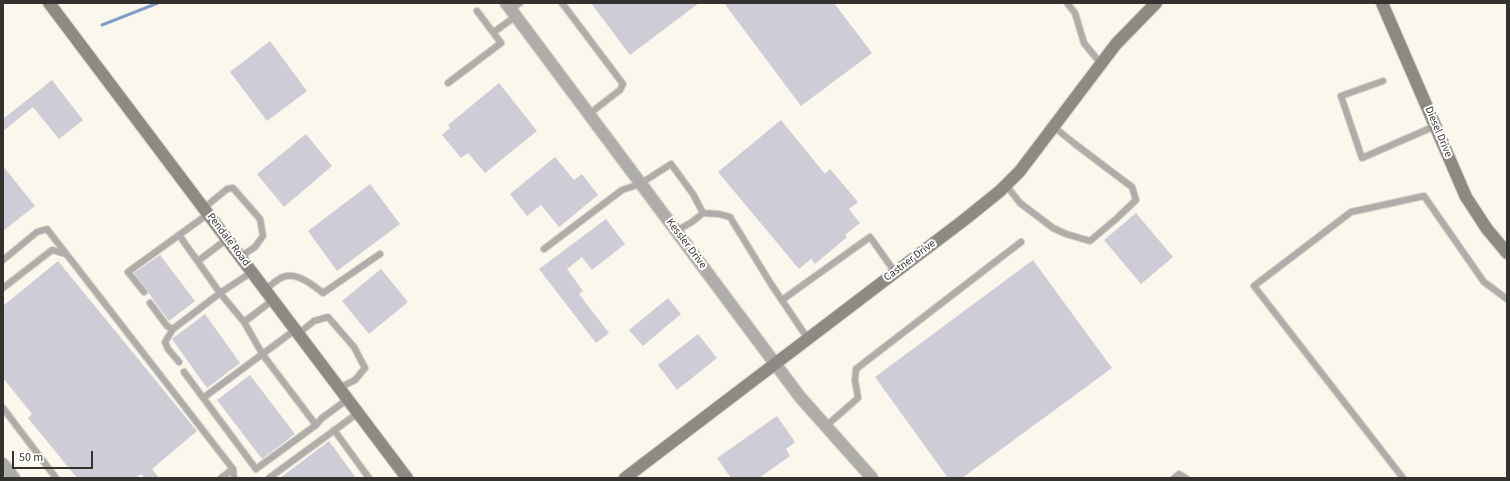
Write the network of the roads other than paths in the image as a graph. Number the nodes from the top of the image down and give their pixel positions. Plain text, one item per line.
1 (50, 3) edge
2 (562, 3) edge
3 (1067, 3) edge
4 (1382, 3) edge
5 (1152, 4) edge
6 (513, 8) edge
7 (477, 11) dead end
8 (494, 32) junction
9 (1101, 64) junction
10 (1383, 81) dead end
11 (448, 83) dead end
12 (589, 114) junction
13 (1435, 126) junction
14 (1054, 127) junction
15 (640, 184) junction
16 (1006, 185) junction
17 (206, 211) junction
18 (703, 213) junction
19 (676, 231) junction
20 (179, 235) junction
21 (227, 239) junction
22 (1021, 242) dead end
23 (544, 249) dead end
24 (1507, 253) edge
25 (66, 254) junction
26 (380, 254) dead end
27 (240, 257) junction
28 (3, 260) edge
29 (198, 261) junction
30 (252, 272) junction
31 (895, 272) junction
32 (3, 288) edge
33 (265, 290) junction
34 (144, 292) dead end
35 (220, 293) junction
36 (1507, 299) edge
37 (273, 300) junction
38 (782, 300) junction
39 (150, 303) dead end
40 (244, 322) junction
41 (173, 329) junction
42 (297, 332) junction
43 (808, 339) junction
44 (262, 355) junction
45 (179, 362) dead end
46 (776, 364) junction
47 (184, 372) dead end
48 (339, 388) junction
49 (203, 398) junction
50 (348, 399) junction
51 (3, 408) edge
52 (358, 413) junction
53 (316, 425) junction
54 (826, 426) junction
55 (334, 430) junction
56 (3, 464) edge
57 (233, 469) junction
58 (14, 478) edge
59 (56, 478) edge
60 (221, 478) edge
61 (234, 478) edge
62 (269, 478) edge
63 (369, 478) edge
64 (407, 478) edge
65 (625, 478) edge
66 (872, 478) edge
67 (1174, 478) edge
68 (1186, 478) edge
69 (1403, 478) edge

1 - 17 street, Pendale Road
2 - 12 lane
3 - 9 lane
4 - 13 street, Diesel Drive
5 - 9 street, Castner Drive
6 - 8 lane
6 - 12 street, Kessler Drive
7 - 8 lane
8 - 11 lane
9 - 14 street, Castner Drive
10 - 13 lane
12 - 15 street, Kessler Drive
13 - 24 street, Diesel Drive
14 - 16 street, Castner Drive
14 - 16 lane
15 - 18 lane
15 - 19 street, Kessler Drive
15 - 23 lane
16 - 31 street, Castner Drive
17 - 20 lane
17 - 21 street, Pendale Road
17 - 27 lane
18 - 19 lane
18 - 38 lane
19 - 46 street, Kessler Drive
20 - 29 lane
20 - 34 lane
21 - 27 street, Pendale Road
21 - 29 lane
22 - 54 lane
25 - 28 lane
25 - 32 lane
25 - 57 lane
26 - 33 lane
27 - 30 street, Pendale Road
29 - 35 lane
30 - 33 street, Pendale Road
30 - 35 lane
31 - 38 lane
31 - 43 street, Castner Drive
33 - 37 street, Pendale Road
35 - 40 lane
35 - 41 lane
36 - 69 lane
37 - 40 lane
37 - 42 street, Pendale Road
38 - 43 lane
39 - 41 lane
40 - 44 lane
41 - 45 lane
42 - 44 lane
42 - 48 street, Pendale Road
42 - 48 lane
43 - 46 street, Castner Drive
44 - 49 lane
44 - 53 lane
46 - 54 street, Kessler Drive
46 - 65 street, Castner Drive
47 - 49 lane
48 - 50 street, Pendale Road
49 - 53 lane
50 - 52 street, Pendale Road
50 - 53 lane
51 - 59 lane
52 - 55 lane
52 - 64 street, Pendale Road
54 - 66 street, Kessler Drive
55 - 62 lane
55 - 63 lane
56 - 58 street
57 - 60 lane
57 - 61 lane
67 - 68 lane

